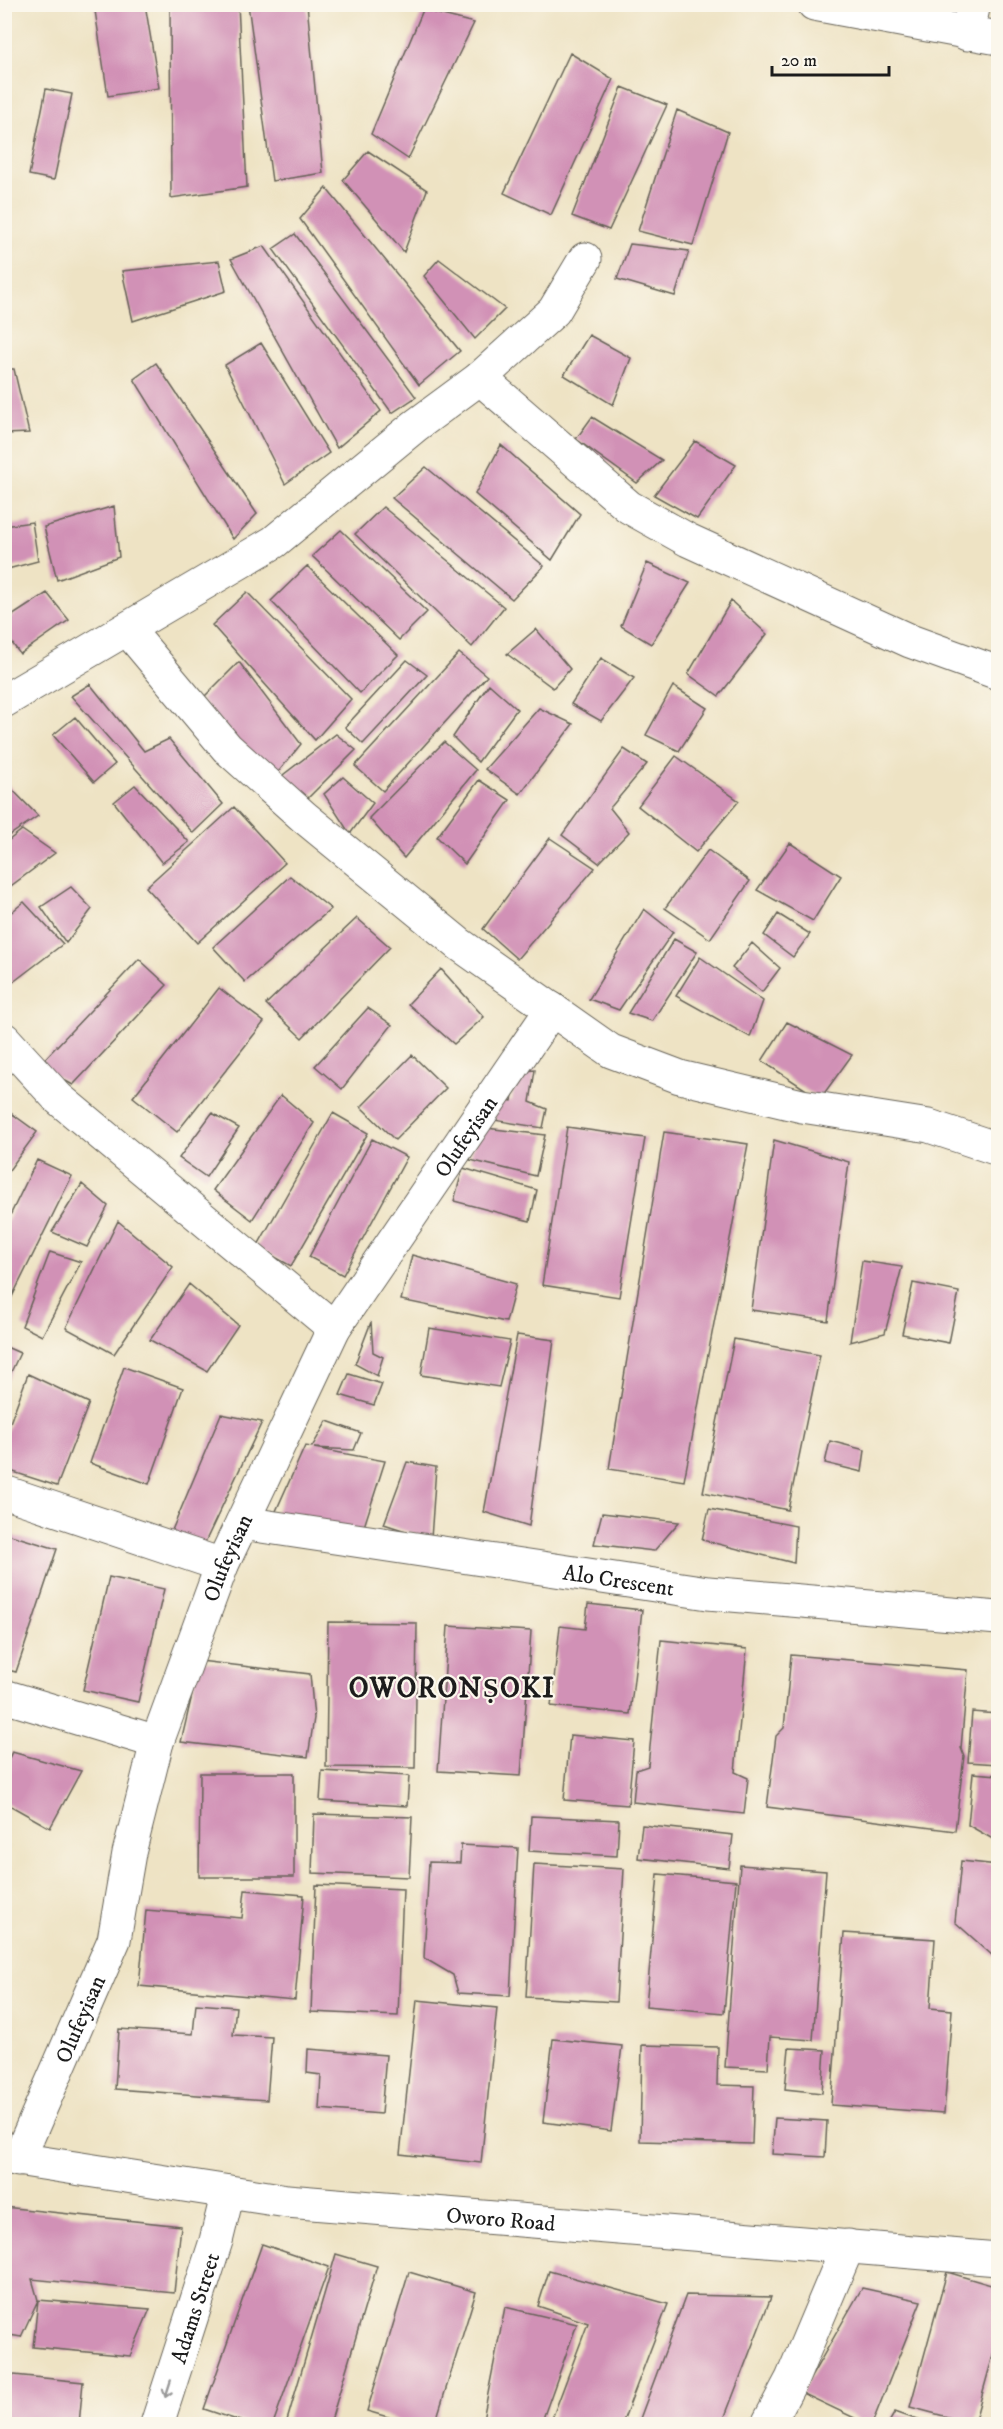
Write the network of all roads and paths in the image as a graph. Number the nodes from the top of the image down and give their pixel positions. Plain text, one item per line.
1 (814, 4) edge
2 (970, 19) edge
3 (999, 38) edge
4 (585, 259) dead end
5 (480, 378) junction
6 (128, 630) junction
7 (999, 673) edge
8 (4, 701) edge
9 (552, 1009) junction
10 (4, 1039) edge
11 (999, 1149) edge
12 (334, 1328) junction
13 (4, 1492) edge
14 (242, 1524) junction
15 (222, 1566) junction
16 (999, 1618) edge
17 (4, 1696) edge
18 (157, 1742) junction
19 (11, 2158) edge
20 (228, 2192) junction
21 (848, 2246) junction
22 (999, 2259) edge
23 (157, 2424) edge
24 (768, 2424) edge

1 - 2 street
2 - 3 street
4 - 5 street
5 - 6 street
5 - 7 street
6 - 8 street
6 - 9 street
9 - 11 street
9 - 12 street, Olufeyisan
10 - 12 street
12 - 14 street, Olufeyisan
13 - 15 street
14 - 15 street, Olufeyisan
14 - 16 street, Alo Crescent
15 - 18 street, Olufeyisan
17 - 18 street
18 - 19 street, Olufeyisan
19 - 20 street, Oworo Road
20 - 21 street, Oworo Road
20 -> 23 street, Adams Street
21 - 22 street, Oworo Road
21 - 24 street

